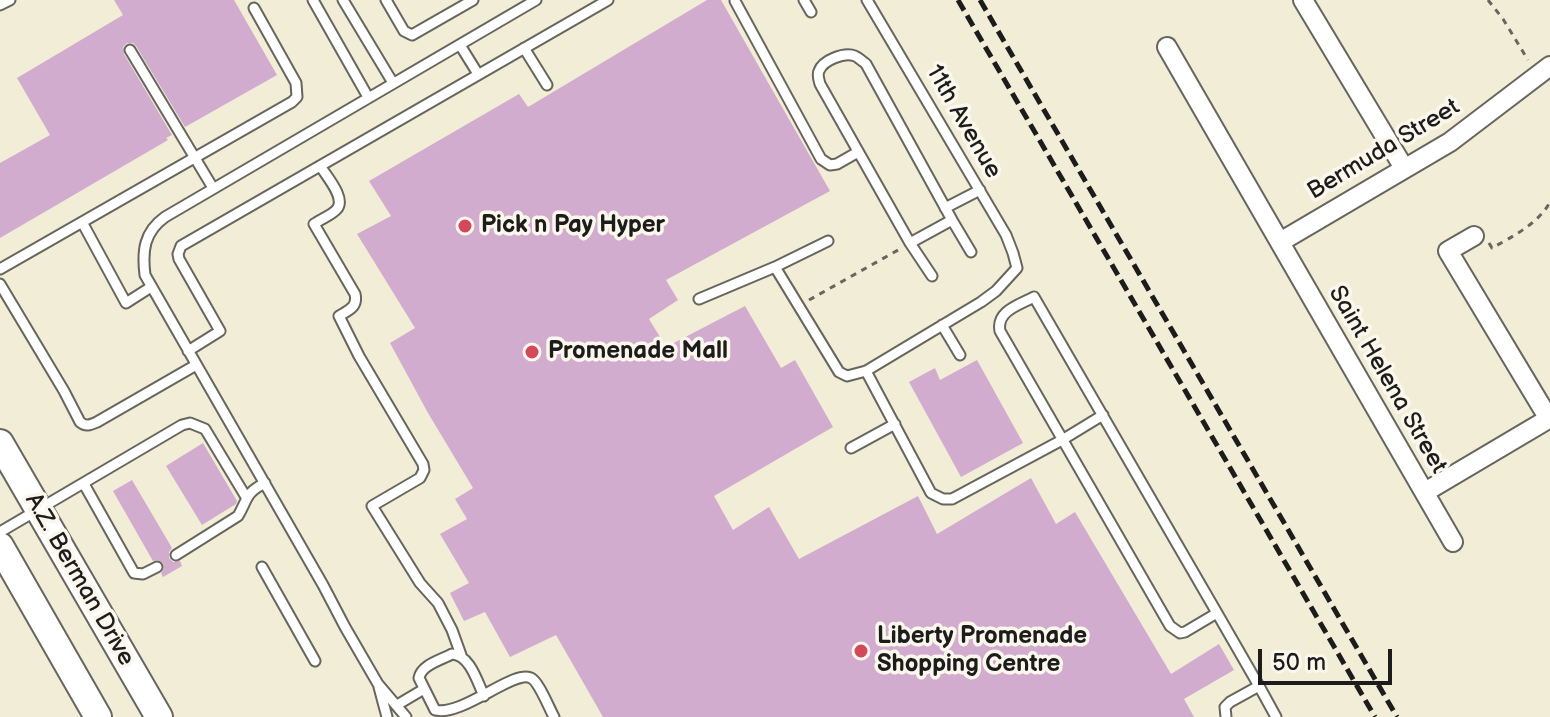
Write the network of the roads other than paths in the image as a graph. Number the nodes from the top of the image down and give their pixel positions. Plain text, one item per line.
1 (10, 0) edge
2 (313, 0) edge
3 (343, 0) edge
4 (386, 0) edge
5 (473, 0) edge
6 (536, 0) edge
7 (608, 0) edge
8 (804, 0) edge
9 (867, 0) edge
10 (1303, 0) edge
11 (735, 1) edge
12 (0, 5) edge
13 (254, 8) dead end
14 (811, 12) dead end
15 (460, 45) junction
16 (1167, 47) dead end
17 (524, 48) junction
18 (130, 50) dead end
19 (1541, 66) edge
20 (478, 74) junction
21 (393, 83) junction
22 (547, 85) dead end
23 (368, 97) junction
24 (858, 152) junction
25 (193, 158) junction
26 (321, 167) junction
27 (1404, 168) junction
28 (213, 188) junction
29 (980, 190) junction
30 (945, 208) junction
31 (952, 220) junction
32 (82, 222) junction
33 (1480, 237) road end
34 (828, 241) dead end
35 (1280, 242) junction
36 (910, 243) junction
37 (971, 252) dead end
38 (775, 267) junction
39 (0, 269) edge
40 (932, 276) dead end
41 (0, 284) edge
42 (151, 287) junction
43 (699, 299) dead end
44 (942, 325) junction
45 (188, 351) junction
46 (960, 355) dead end
47 (196, 365) junction
48 (866, 371) junction
49 (1103, 415) junction
50 (1549, 419) edge
51 (895, 424) junction
52 (1062, 440) junction
53 (0, 443) edge
54 (851, 448) dead end
55 (265, 483) junction
56 (84, 484) junction
57 (1425, 492) junction
58 (246, 497) junction
59 (39, 510) junction
60 (0, 532) edge
61 (1453, 542) dead end
62 (0, 546) edge
63 (181, 552) dead end
64 (157, 567) dead end
65 (262, 567) dead end
66 (1217, 613) junction
67 (461, 655) junction
68 (315, 661) dead end
69 (378, 684) junction
70 (1259, 686) junction
71 (424, 689) junction
72 (484, 696) junction
73 (397, 705) junction
74 (460, 707) junction
75 (98, 717) edge
76 (159, 717) edge
77 (387, 717) edge
78 (406, 717) edge
79 (466, 717) edge
80 (554, 717) edge
81 (1226, 717) edge
82 (1276, 717) edge

1 - 12 lane
2 - 23 lane
3 - 21 lane
4 - 5 lane
6 - 15 lane
7 - 17 lane
8 - 14 lane
9 - 29 lane, 11th Avenue
10 - 27 street
11 - 24 lane
13 - 25 lane
15 - 20 lane
15 - 21 lane
16 - 35 street, Saint Helena Street
17 - 20 lane
17 - 22 lane
18 - 25 lane
19 - 27 street, Bermuda Street
20 - 26 lane
21 - 23 lane
23 - 28 lane
24 - 30 lane
24 - 36 lane
25 - 28 lane
25 - 32 lane
26 - 45 lane
26 - 67 lane
27 - 35 street, Bermuda Street
28 - 42 lane
29 - 30 lane
29 - 44 lane, 11th Avenue
30 - 31 lane
31 - 36 lane
31 - 37 lane
32 - 39 lane
32 - 42 lane
33 - 50 street
34 - 38 lane
35 - 57 street, Saint Helena Street
36 - 40 lane
38 - 43 lane
38 - 48 lane
41 - 47 lane
42 - 45 lane
44 - 46 lane
44 - 48 lane
45 - 47 lane
47 - 55 lane
48 - 51 lane
49 - 52 lane
49 - 52 lane
49 - 66 lane
50 - 57 street
51 - 52 lane
51 - 54 lane
52 - 66 lane
53 - 59 main road, A.Z. Berman Drive
55 - 58 lane
55 - 69 lane
56 - 58 lane
56 - 59 lane
56 - 64 lane
57 - 61 street, Saint Helena Street
58 - 63 lane
59 - 60 lane
59 - 76 main road, A.Z. Berman Drive
62 - 75 main road
65 - 68 lane
66 - 70 lane
67 - 71 lane
67 - 72 lane
69 - 73 lane
69 - 77 lane
70 - 81 lane
70 - 82 lane
71 - 73 lane
71 - 74 lane
72 - 74 lane
72 - 80 lane
73 - 78 lane
74 - 79 lane

